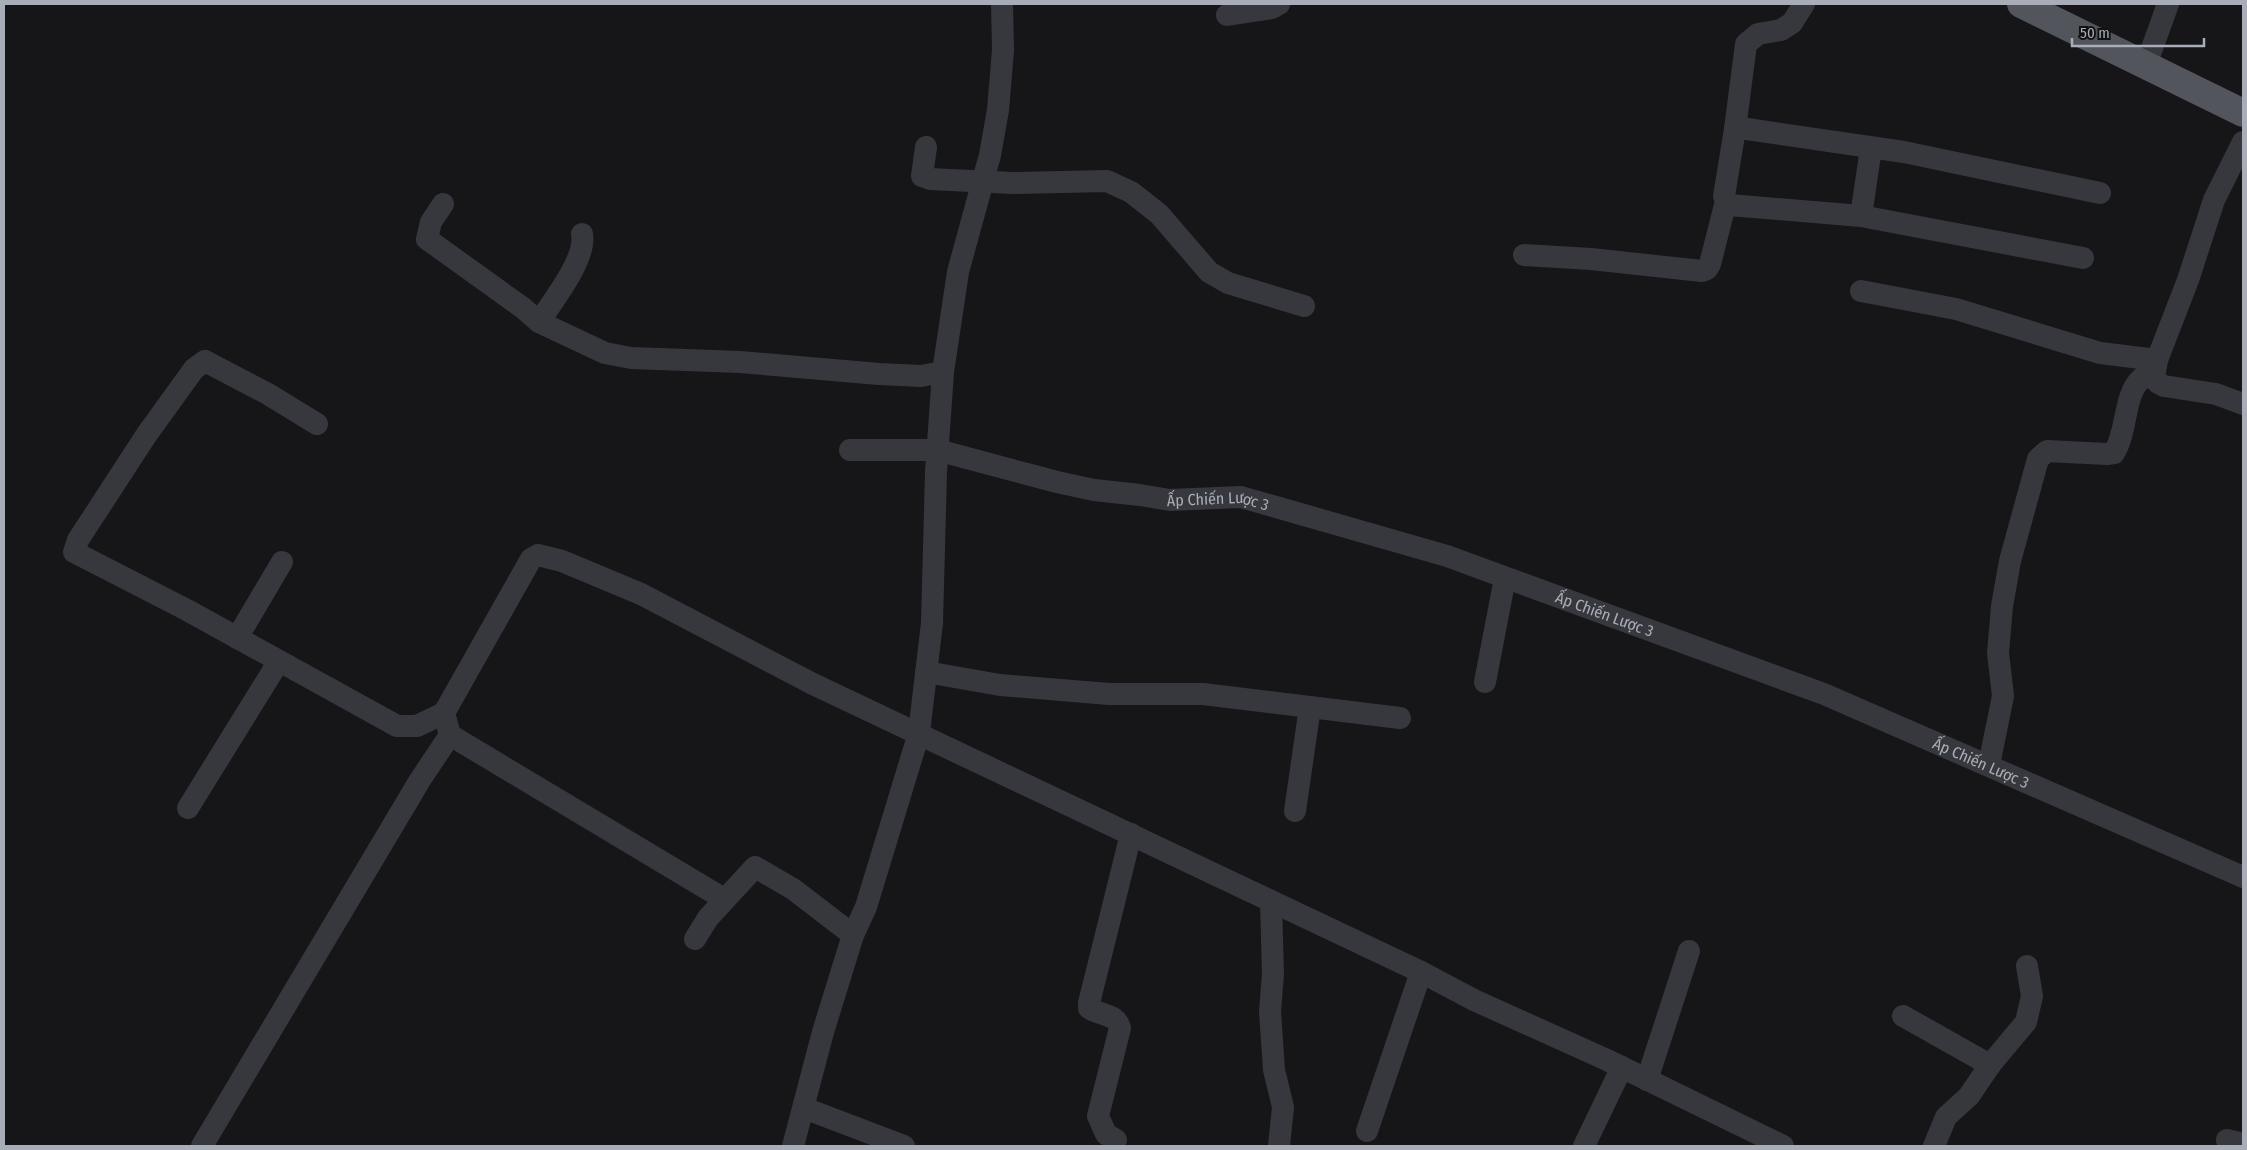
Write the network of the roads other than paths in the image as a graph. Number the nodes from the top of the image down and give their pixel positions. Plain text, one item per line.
1 (1002, 4) edge
2 (1279, 4) edge
3 (1804, 4) edge
4 (2021, 4) edge
5 (2168, 4) edge
6 (1227, 15) dead end
7 (2146, 65) junction
8 (2243, 114) edge
9 (1734, 128) junction
10 (2243, 142) edge
11 (926, 147) dead end
12 (1871, 148) junction
13 (983, 180) junction
14 (2100, 192) dead end
15 (1726, 201) junction
16 (443, 204) dead end
17 (1861, 216) junction
18 (582, 234) dead end
19 (1524, 255) dead end
20 (2083, 258) dead end
21 (1861, 291) dead end
22 (1304, 306) dead end
23 (539, 322) junction
24 (2155, 368) junction
25 (943, 372) junction
26 (2243, 404) edge
27 (317, 424) dead end
28 (850, 450) dead end
29 (937, 450) junction
30 (282, 562) dead end
31 (1502, 589) junction
32 (237, 638) junction
33 (278, 661) junction
34 (926, 672) junction
35 (1485, 682) dead end
36 (1310, 707) junction
37 (1400, 718) dead end
38 (447, 724) junction
39 (919, 733) junction
40 (1988, 765) junction
41 (188, 808) dead end
42 (1295, 812) dead end
43 (1131, 834) junction
44 (2243, 877) edge
45 (724, 899) junction
46 (1271, 901) junction
47 (853, 935) junction
48 (695, 939) dead end
49 (1689, 951) dead end
50 (2028, 966) dead end
51 (1421, 972) junction
52 (1903, 1016) dead end
53 (1990, 1065) junction
54 (1622, 1067) junction
55 (1647, 1080) junction
56 (804, 1108) junction
57 (1367, 1131) dead end
58 (1116, 1140) dead end
59 (202, 1146) edge
60 (793, 1146) edge
61 (904, 1146) edge
62 (1279, 1146) edge
63 (1584, 1146) edge
64 (1783, 1146) edge
65 (1934, 1146) edge

1 - 13 street
2 - 6 street
3 - 9 street
4 - 7 main road
5 - 7 street
7 - 8 main road
9 - 12 street
9 - 15 street
10 - 24 street
11 - 13 street
12 - 14 street
12 - 17 street
13 - 22 street
13 - 25 street
15 - 17 street
15 - 19 street
16 - 23 street
17 - 20 street
18 - 23 street
21 - 24 street
23 - 25 street
24 - 26 street
24 - 40 street
25 - 29 street
27 - 32 street
28 - 29 street, Ấp Chiến Lược 3
29 - 31 street, Ấp Chiến Lược 3
29 - 34 street
30 - 32 street
31 - 35 street
31 - 40 street, Ấp Chiến Lược 3
32 - 33 street
33 - 38 street
33 - 41 street
34 - 36 street
34 - 39 street
36 - 37 street
36 - 42 street
38 - 39 street
38 - 45 street
38 - 59 street
39 - 43 street
39 - 47 street
40 - 44 street, Ấp Chiến Lược 3
43 - 46 street
43 - 58 street
45 - 47 street
45 - 48 street
46 - 51 street
46 - 62 street
47 - 56 street
49 - 55 street
50 - 53 street
51 - 54 street
51 - 57 street
52 - 53 street
53 - 65 street
54 - 55 street
54 - 63 street
55 - 64 street
56 - 60 street
56 - 61 street

